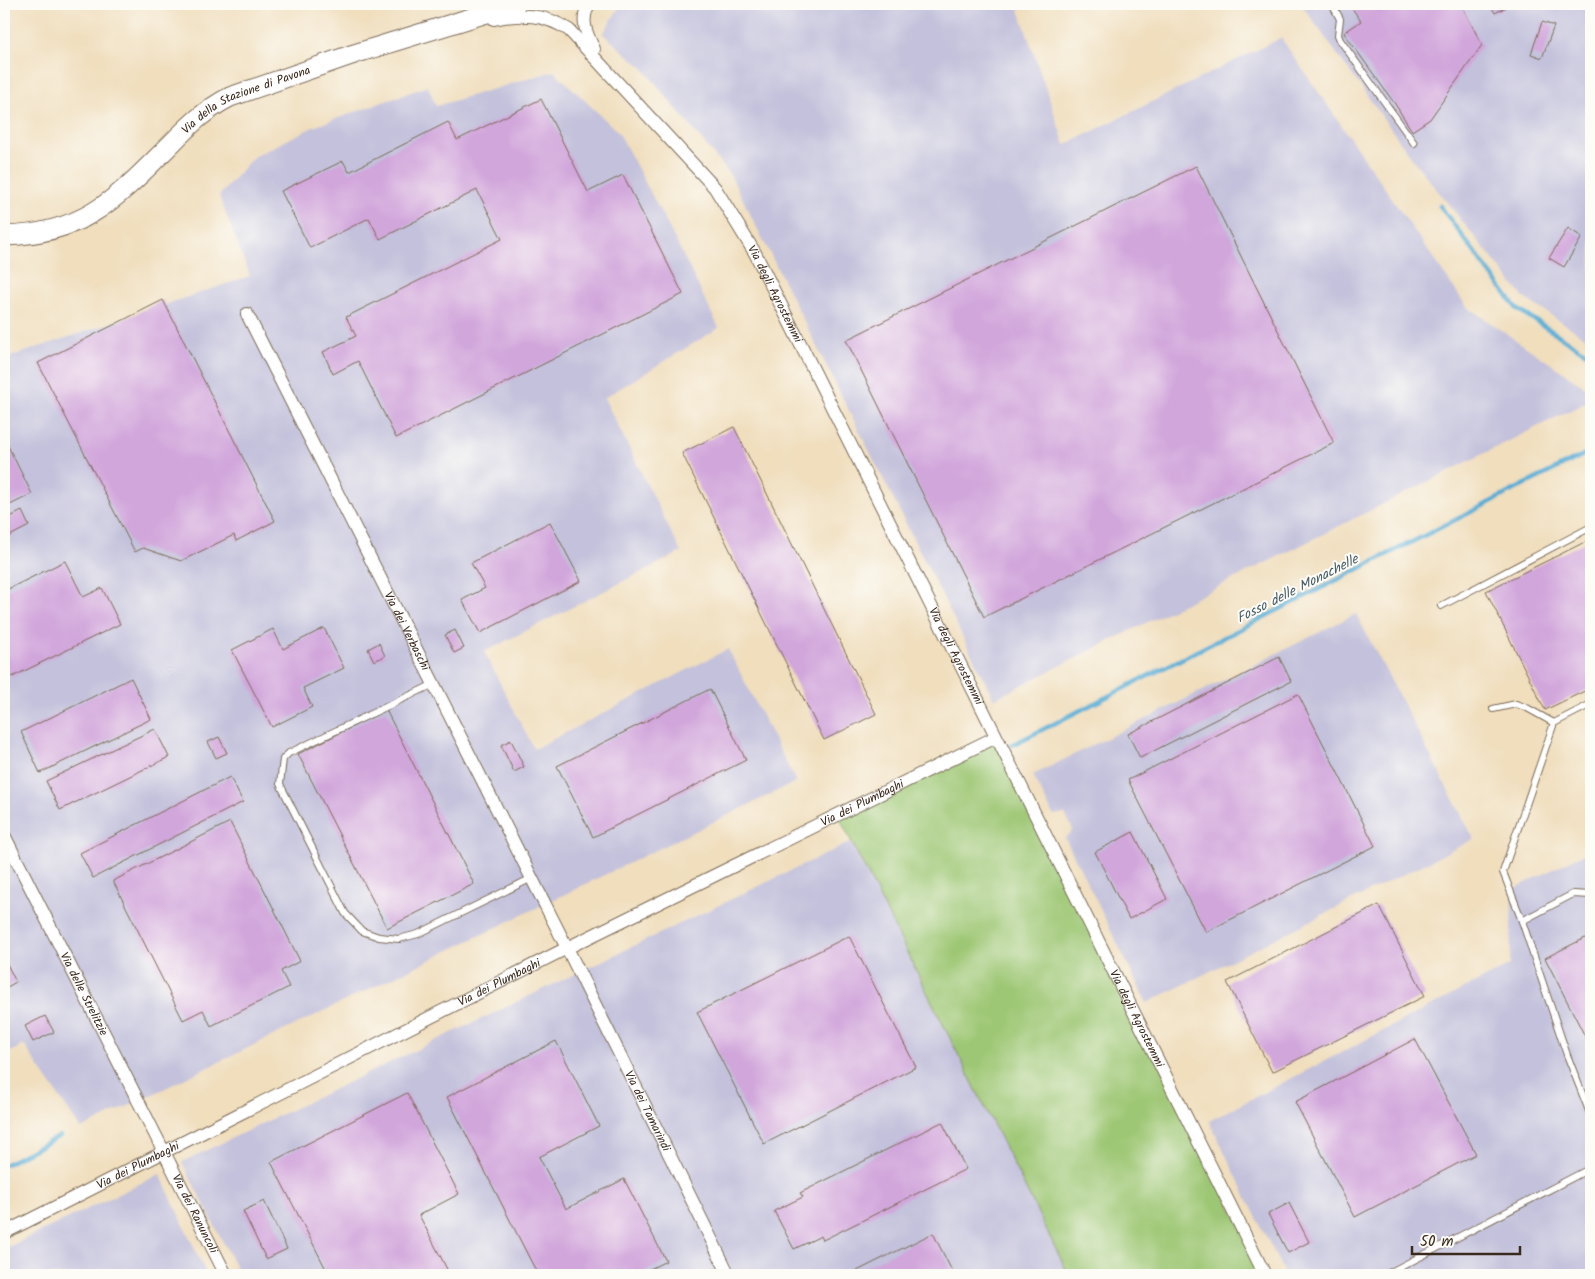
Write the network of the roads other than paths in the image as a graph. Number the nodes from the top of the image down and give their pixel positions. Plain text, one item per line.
1 (516, 4) edge
2 (590, 4) edge
3 (1332, 4) edge
4 (408, 36) junction
5 (604, 66) junction
6 (1414, 143) dead end
7 (4, 236) edge
8 (247, 314) dead end
9 (1591, 527) edge
10 (1441, 606) dead end
11 (434, 684) junction
12 (1591, 704) edge
13 (1493, 709) dead end
14 (1554, 723) junction
15 (996, 737) junction
16 (4, 835) edge
17 (532, 878) junction
18 (1591, 895) edge
19 (1522, 921) junction
20 (567, 948) junction
21 (1591, 1116) edge
22 (164, 1152) junction
23 (1591, 1168) edge
24 (4, 1233) edge
25 (226, 1275) edge
26 (729, 1275) edge
27 (1265, 1275) edge
28 (1385, 1275) edge

1 - 4 main road, Via della Stazione di Pavona
2 - 5 street, Via degli Agrostemmi
3 - 6 lane
4 - 5 street, Via degli Agrostemmi
4 - 7 main road, Via della Stazione di Pavona
5 - 15 street, Via degli Agrostemmi
8 - 11 street, Via dei Verbaschi
9 - 10 lane
11 - 17 street, Via dei Verbaschi
11 - 17 lane
12 - 14 lane
13 - 14 lane
14 - 19 lane
15 - 20 street, Via dei Plumbaghi
15 - 27 street, Via degli Agrostemmi
16 - 22 street, Via delle Strelitzie
17 - 20 street, Via dei Verbaschi
18 - 19 lane
19 - 21 lane
20 - 22 street, Via dei Plumbaghi
20 - 26 street, Via dei Tamarindi
22 - 24 street, Via dei Plumbaghi
22 - 25 street, Via dei Ranuncoli
23 - 28 lane

